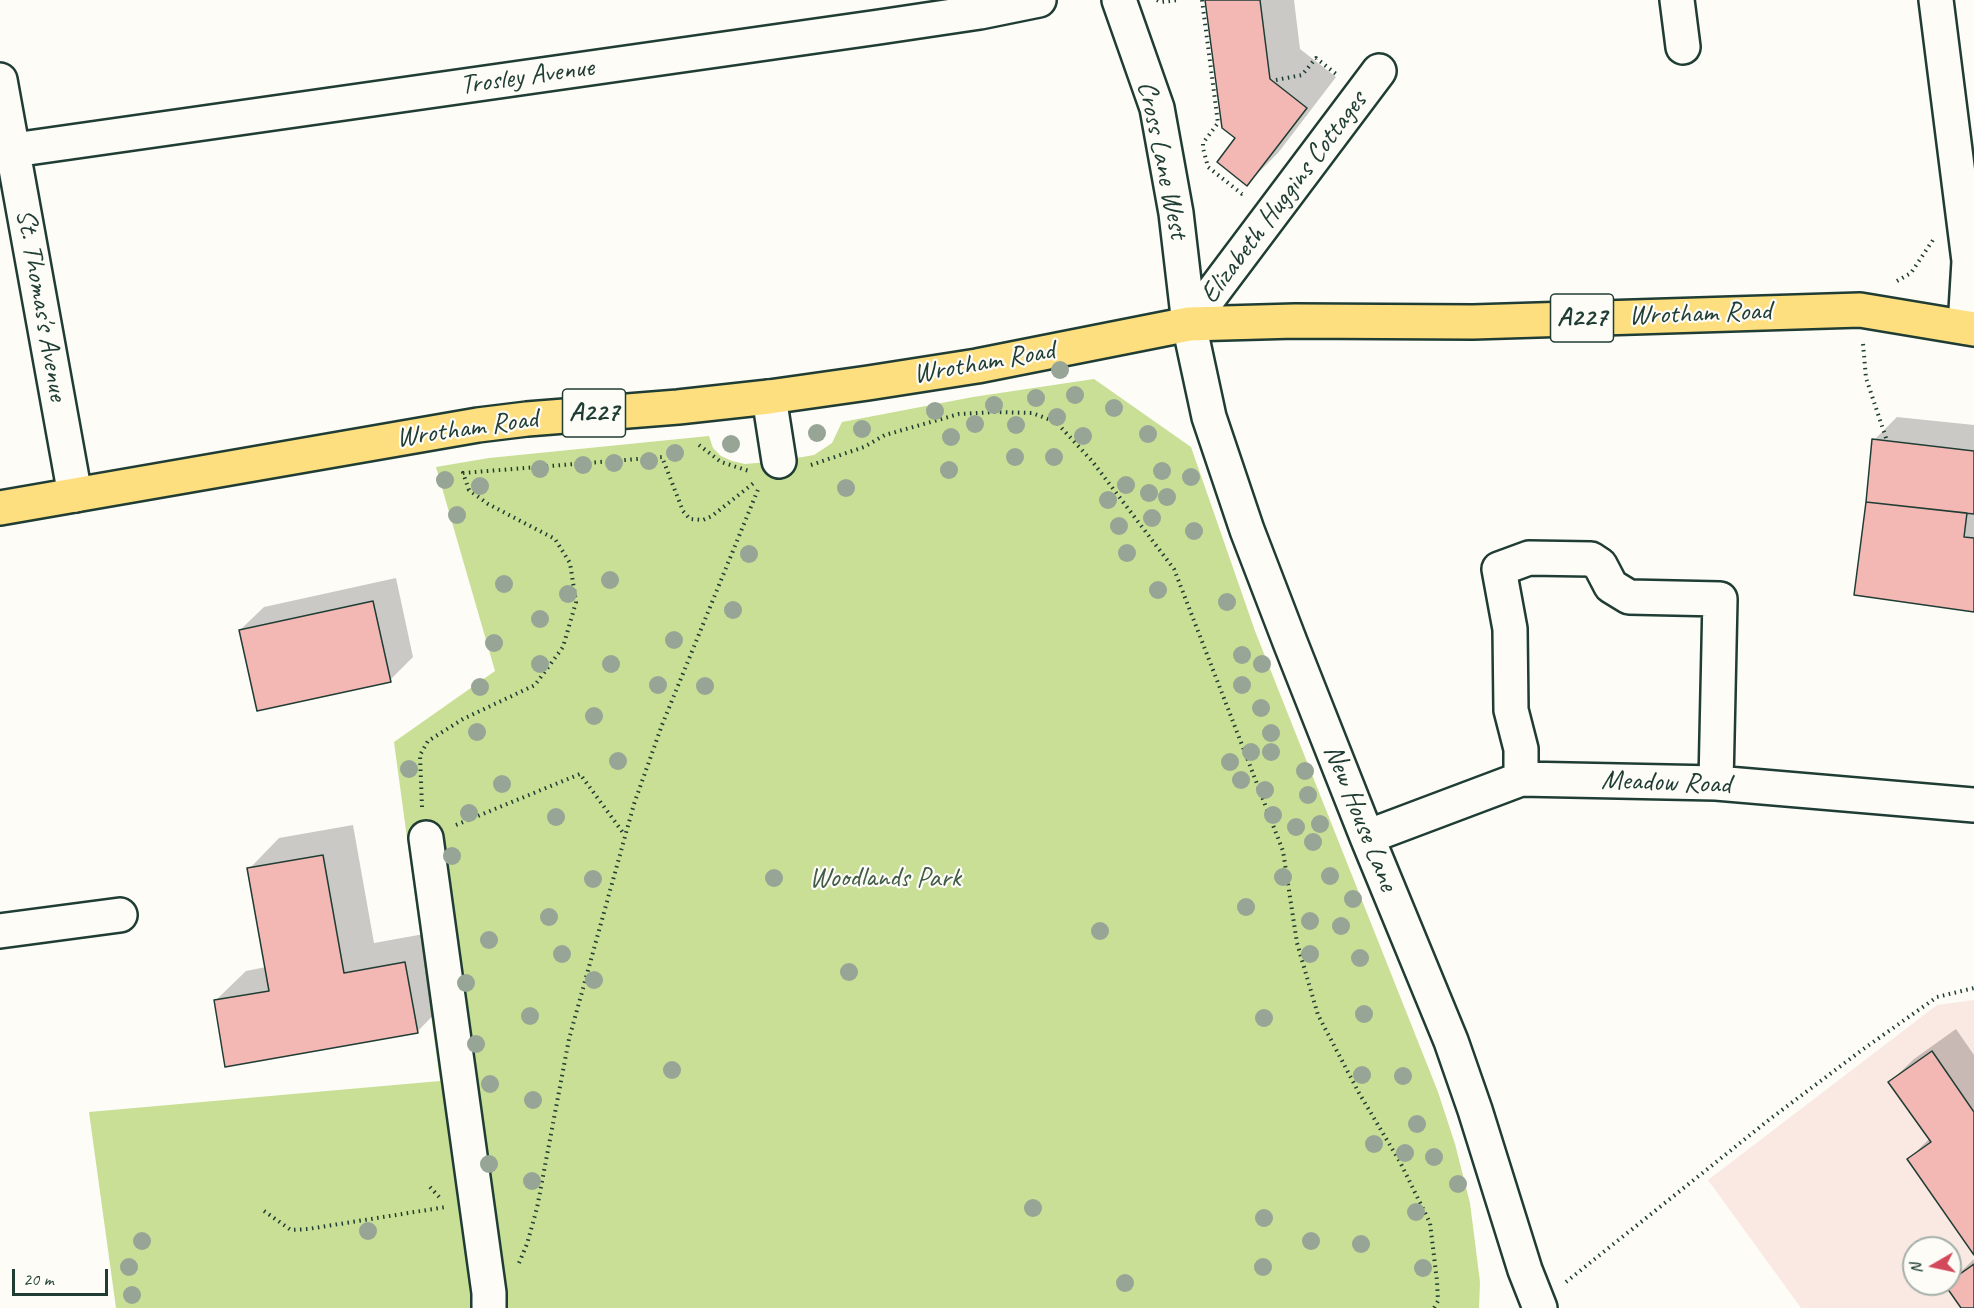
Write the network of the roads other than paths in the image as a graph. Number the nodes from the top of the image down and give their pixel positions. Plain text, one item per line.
1 (1039, 0) edge
2 (1119, 0) edge
3 (1677, 0) edge
4 (1936, 0) edge
5 (1683, 47) dead end
6 (1379, 71) dead end
7 (0, 80) edge
8 (8, 134) edge
9 (1189, 324) junction
10 (1970, 328) edge
11 (769, 397) junction
12 (772, 473) road end
13 (75, 495) junction
14 (0, 508) edge
15 (1521, 779) junction
16 (1716, 783) junction
17 (1974, 805) edge
18 (1367, 837) junction
19 (426, 838) road end
20 (120, 915) dead end
21 (0, 931) edge
22 (1539, 1306) edge
23 (489, 1308) edge

1 - 8 street, Trosley Avenue
2 - 9 street, Cross Lane West
3 - 5 street
4 - 10 street
6 - 9 street, Elizabeth Huggins Cottages
7 - 8 street, St. Thomas's Avenue
8 - 13 street, St. Thomas's Avenue
9 - 10 main road, Wrotham Road / A227
9 - 11 main road, Wrotham Road / A227
9 - 18 street, New House Lane
11 - 12 street
11 - 13 main road, Wrotham Road / A227
13 - 14 main road, Wrotham Road / A227
15 - 16 street, Meadow Road
15 - 16 street
15 - 18 street, Meadow Road
16 - 17 street, Meadow Road
18 - 22 street, New House Lane
19 - 23 street
20 - 21 street

